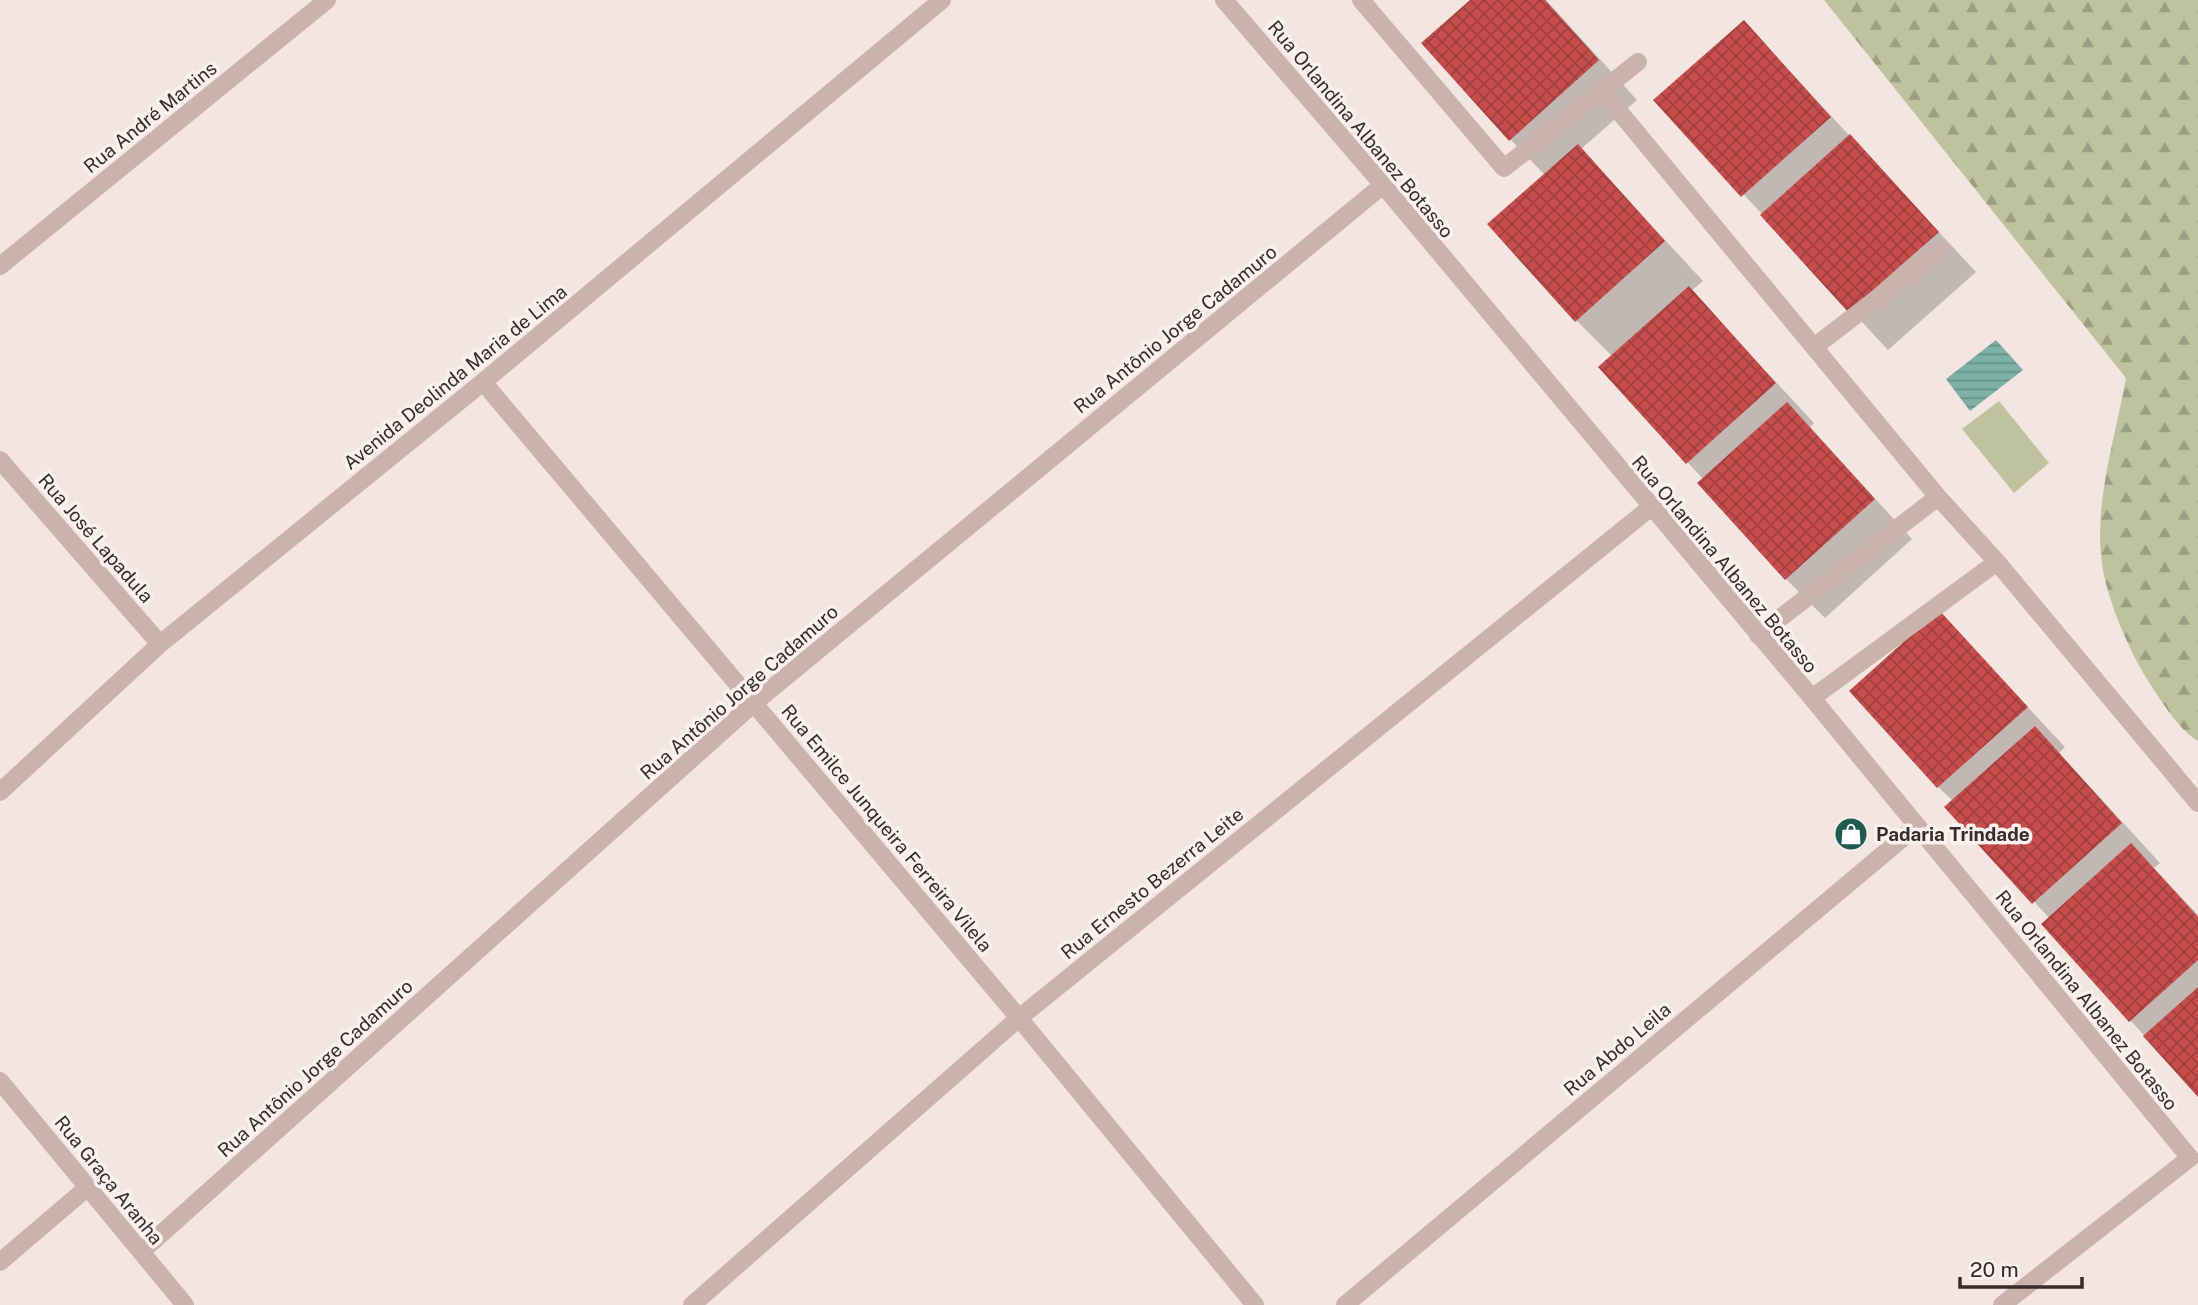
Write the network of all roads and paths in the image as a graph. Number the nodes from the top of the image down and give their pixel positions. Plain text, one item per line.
1 (327, 0) edge
2 (942, 0) edge
3 (1224, 0) edge
4 (1361, 0) edge
5 (1638, 62) dead end
6 (1603, 92) junction
7 (1382, 185) junction
8 (1938, 252) dead end
9 (0, 266) edge
10 (1814, 347) junction
11 (483, 383) junction
12 (0, 460) edge
13 (1938, 497) junction
14 (1650, 509) junction
15 (1997, 562) junction
16 (1758, 635) junction
17 (160, 644) junction
18 (1812, 698) junction
19 (754, 703) junction
20 (0, 792) edge
21 (2198, 803) edge
22 (1917, 826) junction
23 (1018, 1018) junction
24 (0, 1081) edge
25 (88, 1187) junction
26 (141, 1252) junction
27 (0, 1262) edge
28 (185, 1305) edge
29 (692, 1305) edge
30 (1255, 1305) edge
31 (1345, 1305) edge
32 (2002, 1305) edge

1 - 9 street, Rua André Martins
2 - 11 street, Avenida Deolinda Maria de Lima
3 - 7 street, Rua Orlandina Albanez Botasso
4 - 6 street
5 - 6 street
6 - 10 street
7 - 14 street, Rua Orlandina Albanez Botasso
7 - 19 street, Rua Antônio Jorge Cadamuro
8 - 10 street
10 - 13 street
11 - 17 street, Avenida Deolinda Maria de Lima
11 - 19 street, Rua Emilce Junqueira Ferreira Vilela
12 - 17 street, Rua José Lapadula
13 - 15 street
13 - 16 street
14 - 16 street, Rua Orlandina Albanez Botasso
14 - 23 street, Rua Ernesto Bezerra Leite
15 - 18 street
15 - 21 street
16 - 18 street, Rua Orlandina Albanez Botasso
17 - 20 street, Avenida Deolinda Maria de Lima
18 - 22 street, Rua Orlandina Albanez Botasso
19 - 23 street, Rua Emilce Junqueira Ferreira Vilela
19 - 26 street, Rua Antônio Jorge Cadamuro
22 - 31 street, Rua Abdo Leila
22 - 32 street, Rua Orlandina Albanez Botasso
23 - 29 street, Rua Ernesto Bezerra Leite
23 - 30 street, Rua Emilce Junqueira Ferreira Vilela
24 - 25 street, Rua Graça Aranha
25 - 26 street, Rua Graça Aranha
25 - 27 street
26 - 28 street, Rua Graça Aranha

